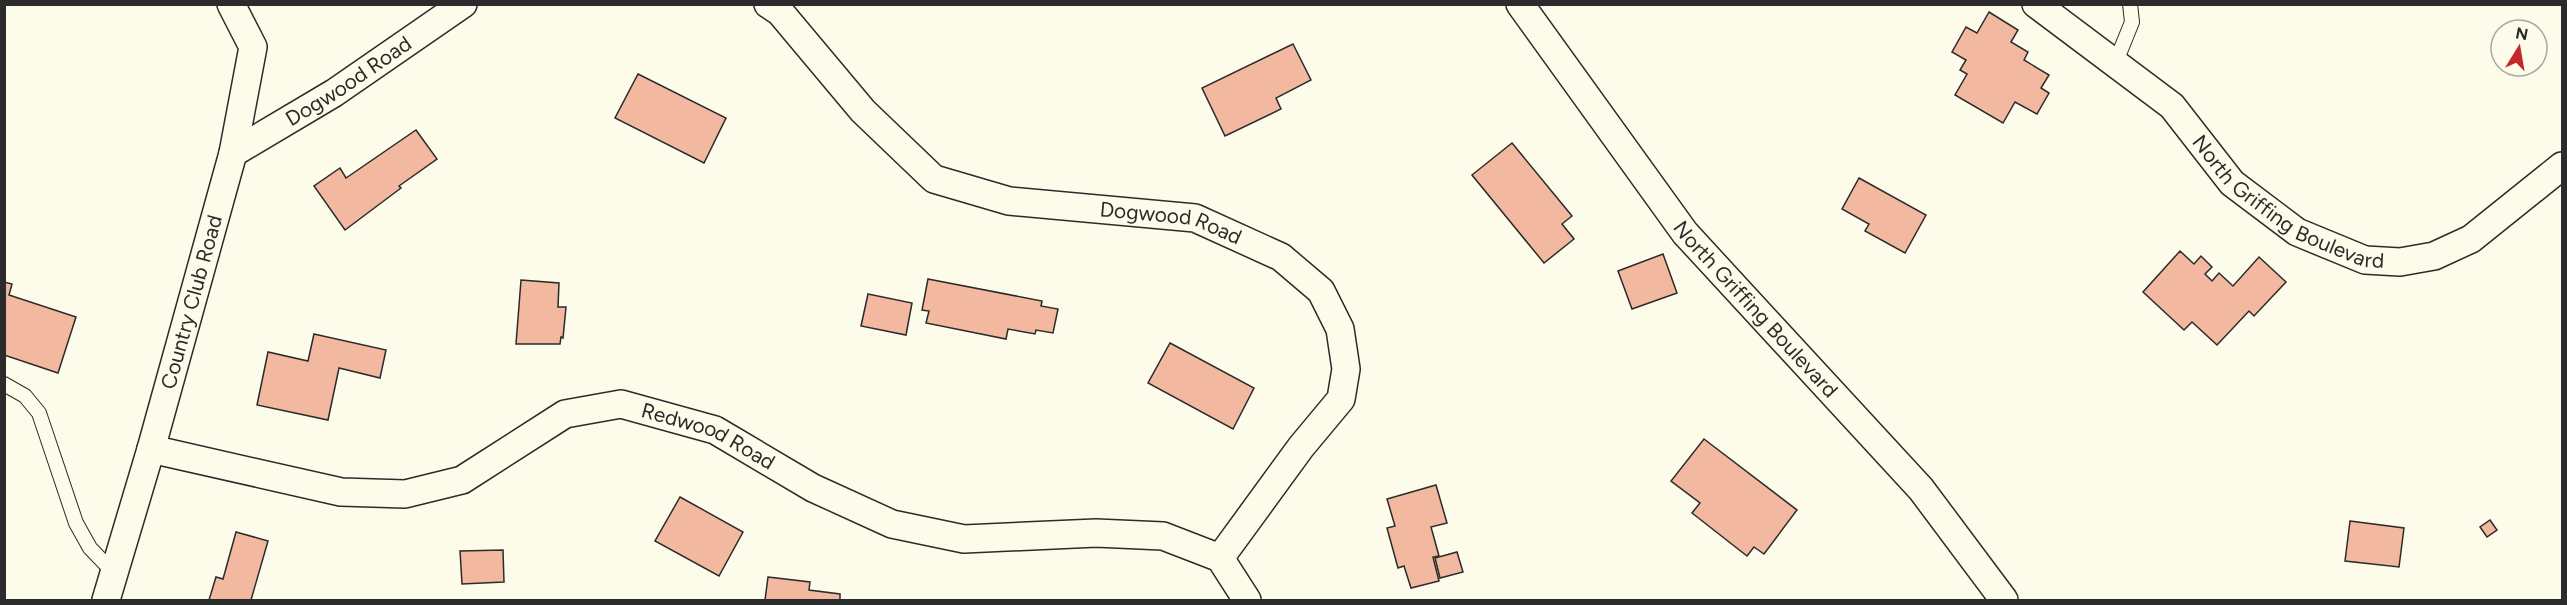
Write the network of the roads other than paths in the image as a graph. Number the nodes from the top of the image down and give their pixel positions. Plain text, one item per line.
1 (231, 4) edge
2 (464, 4) edge
3 (768, 4) edge
4 (1520, 4) edge
5 (2036, 4) edge
6 (2130, 4) edge
7 (2115, 64) junction
8 (233, 153) junction
9 (2562, 166) edge
10 (4, 384) edge
11 (151, 449) junction
12 (1220, 558) junction
13 (114, 573) junction
14 (106, 600) edge
15 (1247, 600) edge
16 (2004, 600) edge

1 - 8 street, Country Club Road
2 - 8 street, Dogwood Road
3 - 12 street, Dogwood Road
4 - 16 street, North Griffing Boulevard
5 - 7 street, North Griffing Boulevard
6 - 7 lane
7 - 9 street, North Griffing Boulevard
8 - 11 street, Country Club Road
10 - 13 lane
11 - 12 street, Redwood Road
11 - 13 street, Country Club Road
12 - 15 street
13 - 14 street, Country Club Road

